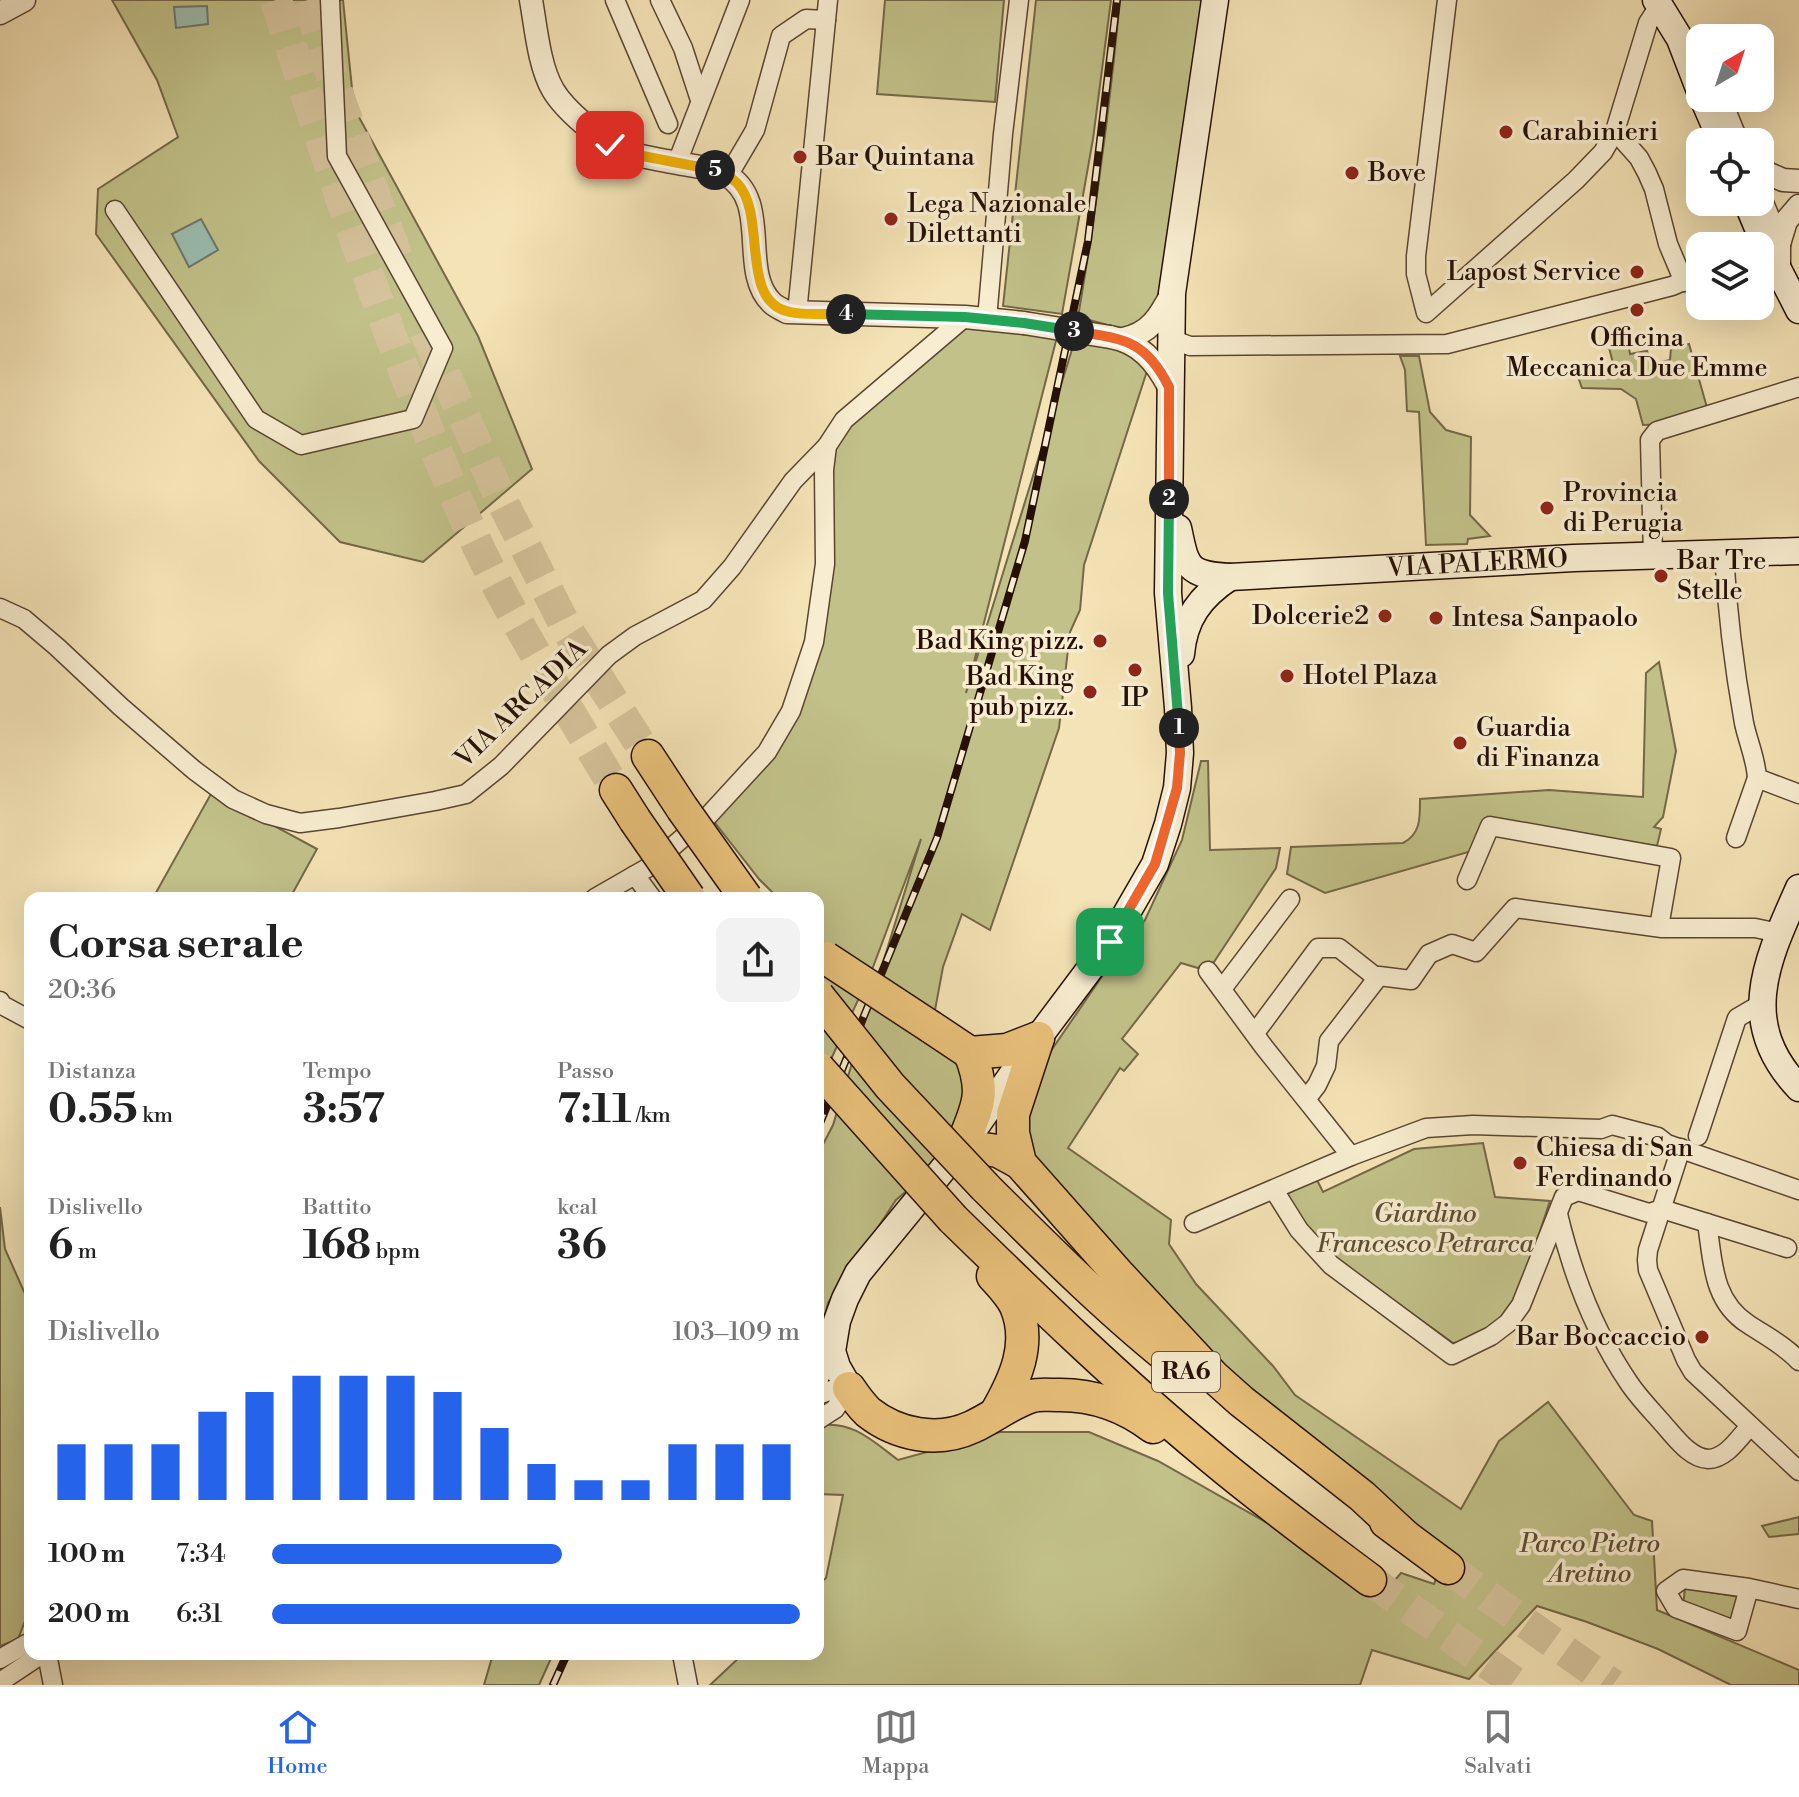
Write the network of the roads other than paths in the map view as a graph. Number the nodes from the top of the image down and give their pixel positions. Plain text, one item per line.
1 (24, 0) edge
2 (330, 0) edge
3 (531, 0) edge
4 (615, 0) edge
5 (660, 0) edge
6 (740, 0) edge
7 (828, 0) edge
8 (1019, 0) edge
9 (1215, 0) edge
10 (1447, 0) edge
11 (1658, 3) edge
12 (0, 13) edge
13 (826, 20) junction
14 (1680, 39) junction
15 (1686, 46) edge
16 (1686, 55) edge
17 (700, 100) junction
18 (668, 124) dead end
19 (1615, 131) junction
20 (677, 163) junction
21 (728, 176) junction
22 (1774, 176) edge
23 (1799, 181) edge
24 (1799, 206) edge
25 (115, 210) dead end
26 (1774, 240) edge
27 (1774, 262) edge
28 (1686, 270) edge
29 (1686, 280) edge
30 (1172, 293) junction
31 (1799, 310) edge
32 (797, 313) junction
33 (1426, 313) junction
34 (976, 318) junction
35 (1117, 338) junction
36 (1171, 339) junction
37 (1431, 345) junction
38 (1169, 387) junction
39 (1799, 387) edge
40 (827, 446) junction
41 (1169, 505) junction
42 (1799, 552) edge
43 (1724, 553) junction
44 (1653, 555) junction
45 (1230, 577) junction
46 (0, 608) edge
47 (1178, 708) junction
48 (648, 756) tunnel mouth
49 (1757, 778) junction
50 (616, 790) tunnel mouth
51 (1799, 794) edge
52 (676, 798) junction
53 (1736, 838) dead end
54 (635, 875) junction
55 (1467, 880) dead end
56 (1799, 888) edge
57 (605, 892) edge
58 (648, 892) edge
59 (685, 892) edge
60 (742, 892) edge
61 (759, 892) edge
62 (1290, 899) dead end
63 (1659, 927) junction
64 (1779, 933) junction
65 (824, 956) edge
66 (1208, 971) dead end
67 (1377, 978) junction
68 (1222, 989) junction
69 (0, 1001) edge
70 (824, 1004) edge
71 (1761, 1004) junction
72 (24, 1017) edge
73 (1255, 1033) junction
74 (1038, 1038) junction
75 (970, 1053) junction
76 (824, 1075) edge
77 (1799, 1088) edge
78 (824, 1095) edge
79 (1307, 1098) junction
80 (1698, 1136) dead end
81 (962, 1146) junction
82 (1674, 1146) junction
83 (1351, 1156) junction
84 (1020, 1163) junction
85 (1274, 1190) junction
86 (1799, 1190) edge
87 (1662, 1209) junction
88 (1558, 1214) junction
89 (950, 1223) junction
90 (1194, 1223) dead end
91 (1707, 1223) junction
92 (1787, 1248) dead end
93 (1799, 1361) edge
94 (828, 1388) edge
95 (996, 1413) junction
96 (824, 1417) edge
97 (824, 1420) edge
98 (884, 1423) junction
99 (1750, 1426) junction
100 (1799, 1471) edge
101 (1294, 1523) junction
102 (1404, 1535) junction
103 (1448, 1568) tunnel mouth
104 (1370, 1580) tunnel mouth
105 (1749, 1588) dead end
106 (1799, 1599) edge
107 (24, 1645) edge
108 (0, 1659) edge
109 (35, 1660) edge
110 (47, 1660) edge
111 (683, 1660) edge
112 (0, 1682) edge
113 (53, 1685) edge
114 (688, 1685) edge

1 - 12 street
2 - 25 street
3 - 20 street
4 - 18 street
5 - 17 street
6 - 17 street
7 - 13 street
8 - 34 street
9 - 30 main road
10 - 33 street
11 - 14 main road
11 - 19 street
13 - 21 street
13 - 32 street
14 - 15 street
14 - 16 main road
17 - 20 street
19 - 28 street
19 - 33 street
20 - 21 street
21 - 32 street
22 - 23 street
24 - 26 street
27 - 31 main road
29 - 37 street
30 - 35 street
30 - 36 main road
32 - 34 street
33 - 37 street
34 - 35 street, bridge
34 - 40 street, VIA ARCADIA
35 - 38 street
36 - 37 street
36 - 38 main road
38 - 41 main road
39 - 44 street
40 - 46 street, VIA ARCADIA
40 - 54 street
41 - 45 main road, VIA PALERMO
41 - 47 main road
42 - 43 main road, VIA PALERMO
43 - 44 main road, VIA PALERMO
43 - 49 street
44 - 45 main road, VIA PALERMO
45 - 47 main road
47 - 74 main road
48 - 52 highway
49 - 51 street
49 - 53 street
50 - 59 highway, bridge
52 - 60 highway, bridge
52 - 61 highway, bridge
54 - 57 street
54 - 58 street
55 - 63 street
56 - 64 main road
62 - 68 street
63 - 64 street
63 - 67 street
64 - 71 main road
65 - 75 highway, bridge
66 - 68 street
67 - 73 street
67 - 79 street
68 - 73 street
69 - 72 street
70 - 102 highway, RA6, bridge
71 - 77 main road
71 - 80 street
73 - 79 street
74 - 75 highway
74 - 81 main road
74 - 84 highway
75 - 81 highway
76 - 89 highway, RA6, bridge
78 - 89 highway
79 - 83 street
81 - 84 highway
81 - 94 main road
82 - 83 street
82 - 86 street
82 - 87 street
83 - 85 street
84 - 102 highway
85 - 88 street
85 - 90 street
87 - 88 street
87 - 91 street
87 - 99 street
88 - 99 street
89 - 95 highway
89 - 101 highway, RA6
91 - 92 street
91 - 93 street
94 - 96 street
94 - 98 highway
95 - 98 highway
95 - 101 highway
97 - 98 street
99 - 100 street
101 - 104 highway, RA6
102 - 103 highway, RA6
105 - 106 street
107 - 108 street
109 - 112 street
110 - 113 street
111 - 114 street

